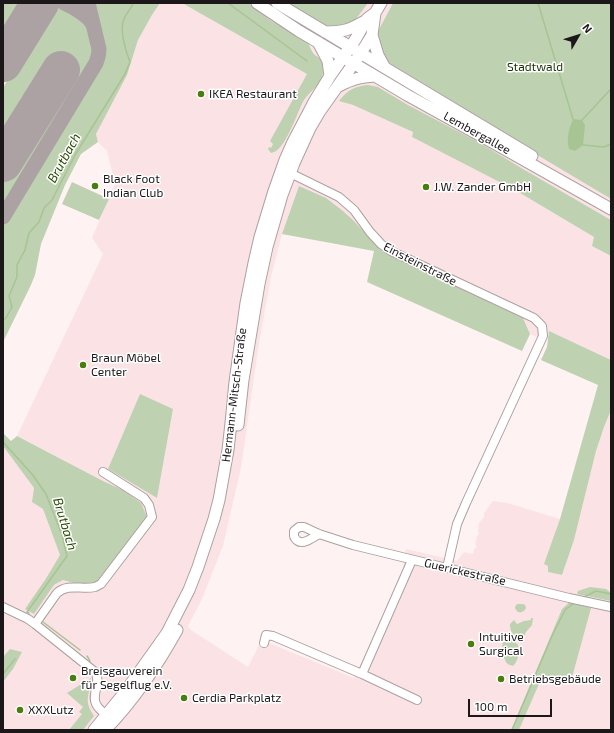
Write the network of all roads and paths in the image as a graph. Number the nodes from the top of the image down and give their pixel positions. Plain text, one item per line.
1 (258, 3) edge
2 (277, 3) edge
3 (381, 3) edge
4 (371, 16) junction
5 (325, 32) junction
6 (372, 35) junction
7 (318, 42) junction
8 (350, 47) junction
9 (361, 53) junction
10 (343, 57) junction
11 (354, 64) junction
12 (385, 68) junction
13 (330, 76) junction
14 (375, 76) junction
15 (337, 88) junction
16 (286, 171) junction
17 (611, 202) edge
18 (611, 210) edge
19 (103, 472) dead end
20 (319, 534) dead end
21 (412, 560) junction
22 (446, 568) junction
23 (3, 607) edge
24 (611, 607) edge
25 (35, 624) junction
26 (264, 643) dead end
27 (362, 674) junction
28 (417, 700) dead end
29 (110, 718) junction
30 (94, 730) edge
31 (105, 730) edge

1 - 7 main road, Lembergallee
2 - 5 main road, Lembergallee
3 - 4 main road, Hermann-Mitsch-Straße
4 - 5 main road
4 - 6 main road
4 - 8 main road, Hermann-Mitsch-Straße
5 - 8 main road, Lembergallee
6 - 9 main road, Hermann-Mitsch-Straße
6 - 12 main road
7 - 10 main road, Lembergallee
7 - 13 main road
8 - 9 main road, Lembergallee
8 - 10 main road, Hermann-Mitsch-Straße
9 - 11 main road, Hermann-Mitsch-Straße
9 - 12 main road, Lembergallee
10 - 11 main road, Lembergallee
10 - 13 main road, Hermann-Mitsch-Straße
11 - 14 main road, Lembergallee
11 - 15 main road, Hermann-Mitsch-Straße
12 - 17 main road, Lembergallee
13 - 16 main road, Hermann-Mitsch-Straße
14 - 15 main road
14 - 18 main road, Lembergallee
15 - 16 main road, Hermann-Mitsch-Straße
16 - 22 street, Einsteinstraße
16 - 29 main road, Hermann-Mitsch-Straße
19 - 25 street
20 - 21 street, Guerickestraße
21 - 22 street, Guerickestraße
21 - 27 street
22 - 24 street, Guerickestraße
23 - 25 street
25 - 29 street
26 - 27 street
27 - 28 street
29 - 30 main road, Hermann-Mitsch-Straße
29 - 31 main road, Hermann-Mitsch-Straße

